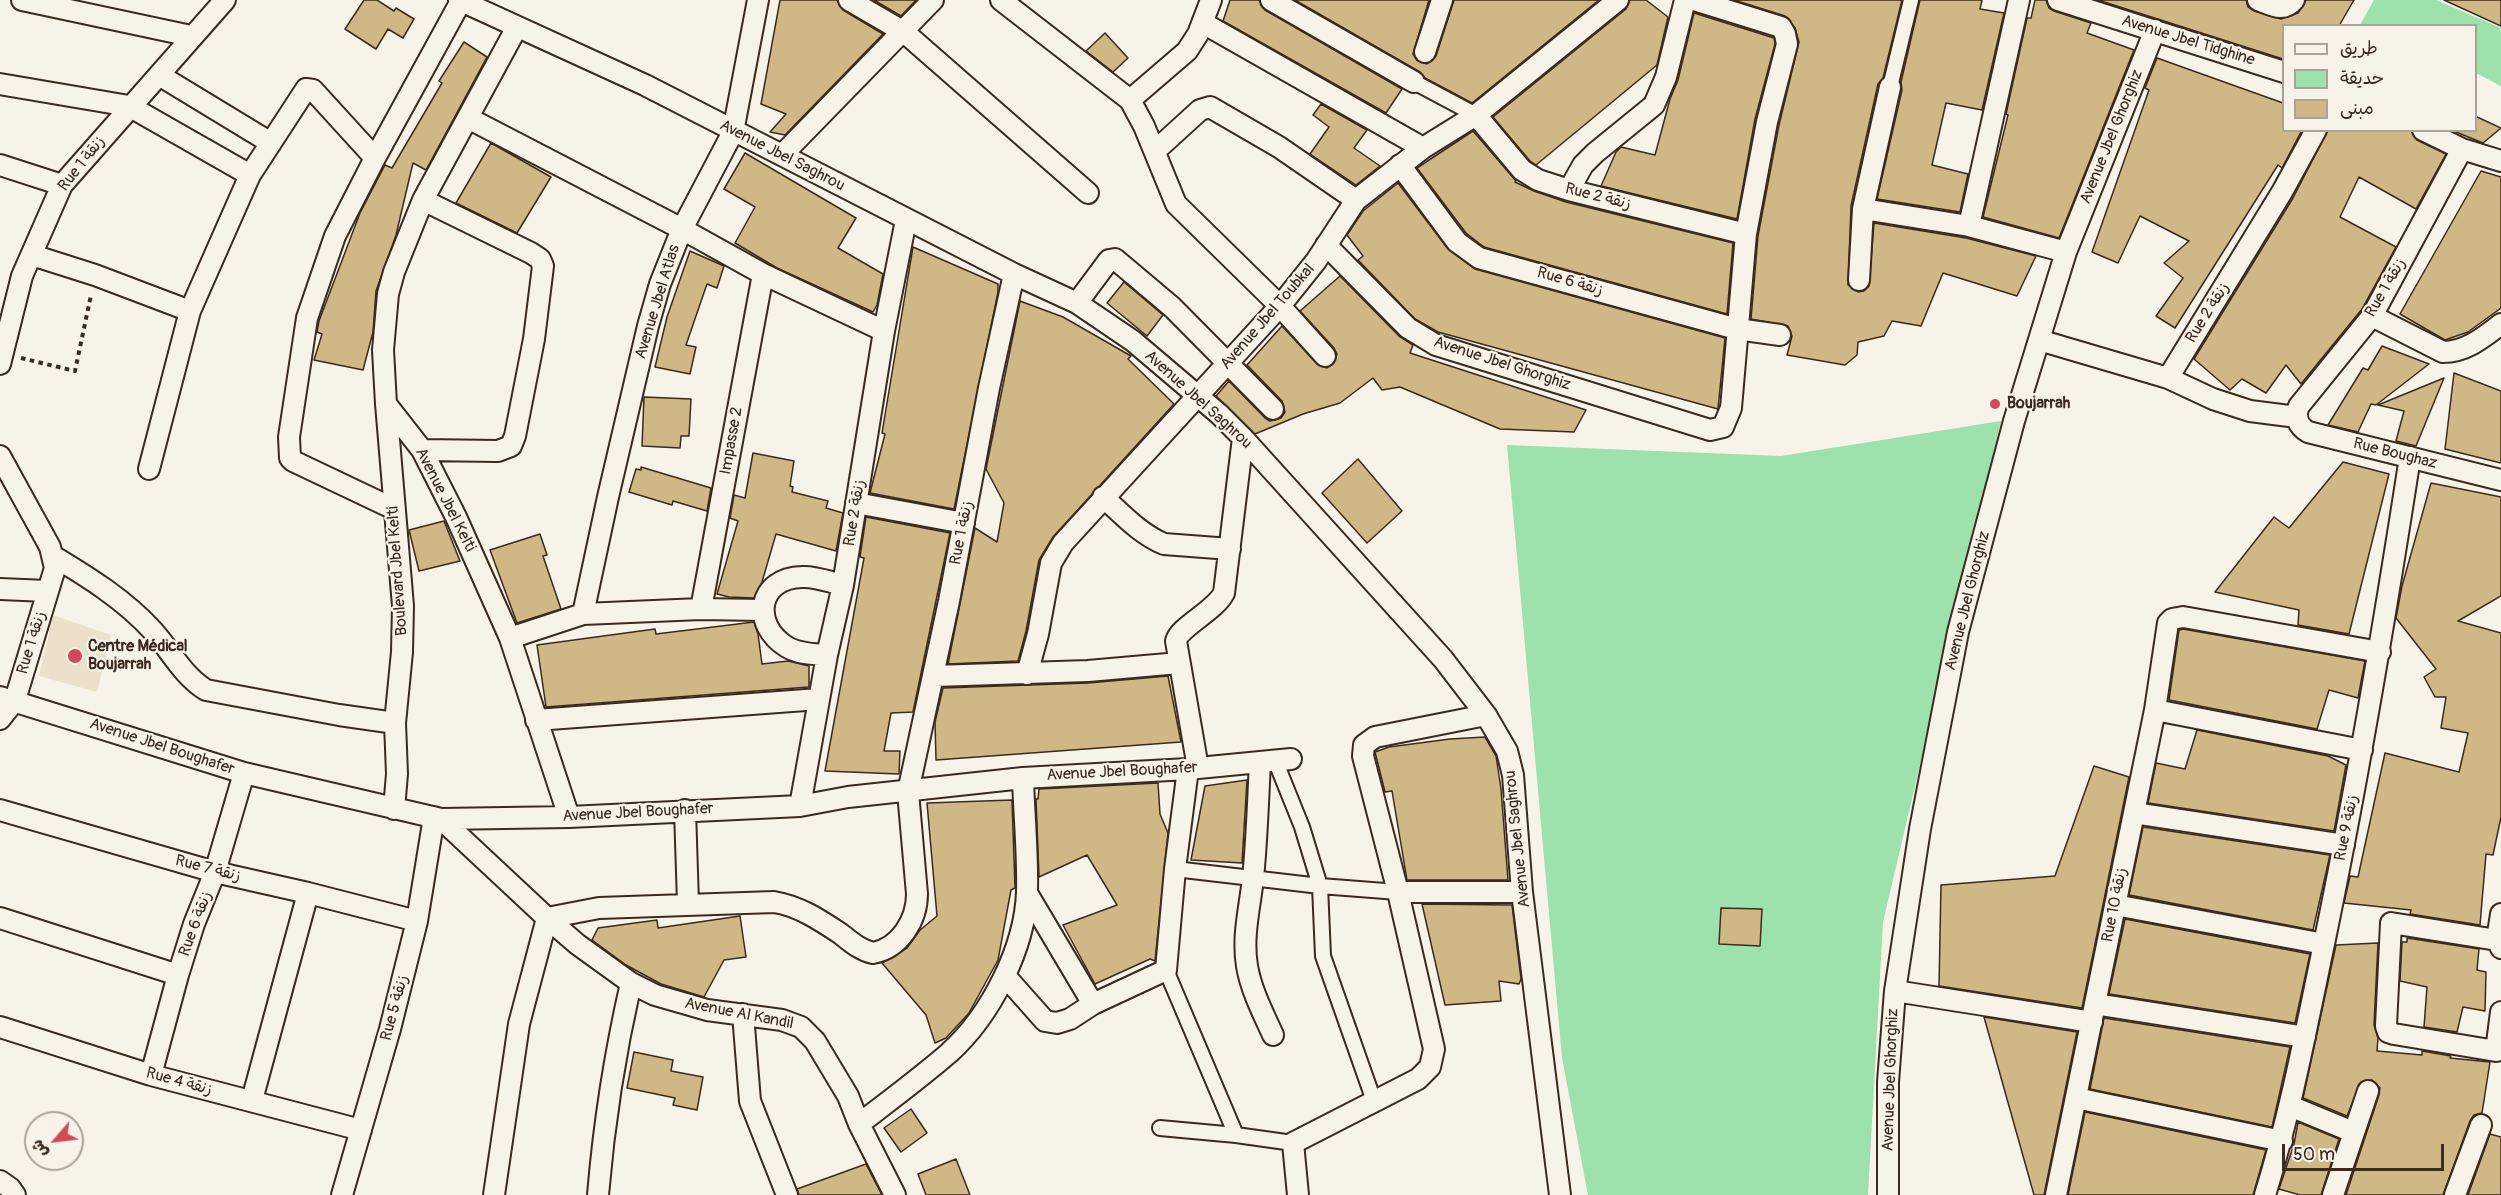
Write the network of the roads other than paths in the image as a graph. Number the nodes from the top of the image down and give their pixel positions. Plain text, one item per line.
1 (22, 0) edge
2 (225, 0) edge
3 (460, 0) edge
4 (758, 0) edge
5 (849, 0) edge
6 (933, 0) edge
7 (1001, 0) edge
8 (1211, 0) edge
9 (1271, 0) edge
10 (1442, 0) edge
11 (1618, 0) edge
12 (1686, 0) edge
13 (1694, 0) edge
14 (1911, 0) edge
15 (2019, 0) edge
16 (2058, 0) edge
17 (2258, 0) edge
18 (2294, 0) edge
19 (1203, 23) junction
20 (517, 27) junction
21 (2155, 30) junction
22 (904, 32) junction
23 (191, 36) junction
24 (1425, 52) dead end
25 (2282, 72) edge
26 (159, 75) junction
27 (1414, 82) joint
28 (0, 84) edge
29 (1890, 87) joint
30 (1130, 100) junction
31 (129, 106) junction
32 (1476, 115) junction
33 (468, 118) junction
34 (733, 132) junction
35 (2315, 132) edge
36 (2427, 132) edge
37 (272, 143) junction
38 (1423, 148) junction
39 (2462, 149) junction
40 (1155, 151) junction
41 (783, 154) junction
42 (375, 158) junction
43 (2501, 161) edge
44 (0, 165) edge
45 (1400, 165) junction
46 (250, 175) junction
47 (62, 185) junction
48 (1569, 190) junction
49 (1088, 193) dead end
50 (423, 200) junction
51 (1356, 200) junction
52 (1863, 209) junction
53 (906, 220) junction
54 (1969, 226) junction
55 (682, 229) junction
56 (1746, 234) junction
57 (1326, 245) junction
58 (2066, 252) junction
59 (32, 255) junction
60 (763, 274) junction
61 (1014, 274) junction
62 (1859, 280) dead end
63 (1077, 303) junction
64 (1281, 306) junction
65 (190, 311) junction
66 (2372, 316) junction
67 (1737, 329) junction
68 (884, 331) junction
69 (2497, 332) edge
70 (1780, 335) dead end
71 (2039, 340) junction
72 (1325, 356) dead end
73 (2, 359) edge
74 (1229, 363) junction
75 (2168, 378) junction
76 (1198, 397) junction
77 (386, 404) junction
78 (1273, 410) dead end
79 (2297, 417) junction
80 (1243, 438) junction
81 (422, 450) junction
82 (0, 456) edge
83 (2410, 457) junction
84 (149, 469) dead end
85 (2501, 480) edge
86 (20, 491) junction
87 (0, 492) edge
88 (1103, 497) junction
89 (856, 503) junction
90 (394, 509) junction
91 (964, 523) junction
92 (1230, 549) junction
93 (53, 556) junction
94 (843, 585) junction
95 (0, 590) edge
96 (47, 591) junction
97 (701, 609) junction
98 (762, 610) junction
99 (584, 614) junction
100 (510, 638) junction
101 (2380, 652) junction
102 (828, 655) junction
103 (1179, 663) junction
104 (1027, 674) junction
105 (934, 676) junction
106 (7, 698) edge
107 (819, 699) junction
108 (2155, 710) junction
109 (1486, 715) junction
110 (0, 719) edge
111 (536, 720) junction
112 (395, 723) junction
113 (2362, 750) junction
114 (1275, 760) junction
115 (1193, 768) junction
116 (244, 773) junction
117 (1023, 778) junction
118 (908, 792) junction
119 (800, 806) junction
120 (394, 809) junction
121 (0, 810) edge
122 (685, 810) junction
123 (2134, 813) junction
124 (569, 817) junction
125 (437, 818) junction
126 (2344, 845) junction
127 (1175, 869) junction
128 (215, 872) junction
129 (1253, 878) junction
130 (1320, 886) junction
131 (308, 892) junction
132 (1398, 892) junction
133 (1522, 892) junction
134 (1027, 893) junction
135 (688, 903) junction
136 (2115, 905) junction
137 (2501, 914) edge
138 (0, 918) edge
139 (547, 918) junction
140 (417, 921) junction
141 (2324, 944) junction
142 (2499, 944) edge
143 (1166, 970) junction
144 (178, 975) junction
145 (1006, 977) junction
146 (631, 983) junction
147 (1895, 991) junction
148 (1093, 1004) junction
149 (2501, 1012) edge
150 (2093, 1013) junction
151 (743, 1014) junction
152 (0, 1027) edge
153 (1273, 1035) dead end
154 (2305, 1037) junction
155 (151, 1075) junction
156 (2368, 1091) dead end
157 (2076, 1098) junction
158 (252, 1100) junction
159 (1374, 1101) junction
160 (2290, 1106) junction
161 (859, 1124) junction
162 (2481, 1125) dead end
163 (1160, 1128) dead end
164 (360, 1130) junction
165 (2353, 1132) junction
166 (1236, 1135) junction
167 (2282, 1141) junction
168 (1293, 1143) junction
169 (0, 1181) edge
170 (15, 1195) edge
171 (342, 1195) edge
172 (494, 1195) edge
173 (598, 1195) edge
174 (786, 1195) edge
175 (895, 1195) edge
176 (1298, 1195) edge
177 (1560, 1195) edge
178 (1888, 1195) edge
179 (2056, 1195) edge
180 (2265, 1195) edge
181 (2332, 1195) edge
182 (2455, 1195) edge

1 - 23 street
2 - 23 street, Rue 1 زنقة
3 - 20 street, Avenue Jbel Saghrou
3 - 42 street
4 - 34 street, Avenue Jbel Atlas
5 - 22 street
6 - 22 street
7 - 30 street
8 - 19 street
9 - 27 street
10 - 24 street
11 - 32 street, Avenue Jbel Toubkal
12 - 48 street
13 - 56 street
14 - 29 street
15 - 54 street
16 - 21 street, Avenue Jbel Tidghine
17 - 18 street
19 - 30 street
19 - 38 street
20 - 33 street
20 - 34 street, Avenue Jbel Saghrou
21 - 25 street, Avenue Jbel Tidghine
21 - 58 street, Avenue Jbel Ghorghiz
22 - 41 street
22 - 49 street
23 - 26 street, Rue 1 زنقة
26 - 31 street, Rue 1 زنقة
26 - 37 street
27 - 32 street
28 - 31 street
29 - 52 street
30 - 40 street
31 - 46 street
31 - 47 street, Rue 1 زنقة
32 - 38 street, Avenue Jbel Toubkal
32 - 48 street, Rue 2 زنقة
33 - 50 street
33 - 55 street
34 - 41 street, Avenue Jbel Saghrou
34 - 55 street, Avenue Jbel Atlas
35 - 75 street, Rue 2 زنقة
36 - 39 street
37 - 42 street
37 - 46 street
38 - 45 street, Avenue Jbel Toubkal
39 - 43 street
39 - 66 street, Rue 1 زنقة
40 - 51 street
40 - 64 street
41 - 53 street, Avenue Jbel Saghrou
42 - 90 street
44 - 47 street
45 - 51 street, Avenue Jbel Toubkal
45 - 67 street, Rue 6 زنقة
46 - 65 street
47 - 59 street, Rue 1 زنقة
48 - 56 street, Rue 2 زنقة
50 - 77 street
50 - 81 street
51 - 57 street, Avenue Jbel Toubkal
52 - 54 street
52 - 62 street
53 - 61 street, Avenue Jbel Saghrou
53 - 68 street, Rue 2 زنقة
54 - 58 street
55 - 60 street
55 - 99 street, Avenue Jbel Atlas
56 - 67 street
57 - 64 street, Avenue Jbel Toubkal
57 - 67 street, Avenue Jbel Ghorghiz
58 - 71 street, Avenue Jbel Ghorghiz
59 - 65 street
59 - 73 street, Rue 1 زنقة
60 - 68 street
60 - 97 street, Impasse 2
61 - 63 street, Avenue Jbel Saghrou
61 - 91 street, Rue 1 زنقة
63 - 74 street
63 - 76 street, Avenue Jbel Saghrou
64 - 72 street
64 - 74 street, Avenue Jbel Toubkal
65 - 84 street
66 - 69 street
66 - 79 street, Rue 1 زنقة
67 - 70 street, Rue 6 زنقة
68 - 89 street, Rue 2 زنقة
71 - 75 street
71 - 147 street, Avenue Jbel Ghorghiz
74 - 76 street, Avenue Jbel Toubkal
74 - 78 street
75 - 79 street
76 - 80 street, Avenue Jbel Saghrou
76 - 88 street, Avenue Jbel Toubkal
77 - 81 street, Avenue Jbel Kelti
77 - 90 street, Boulevard Jbel Kelti
79 - 83 street, Rue Boughaz
80 - 92 street
80 - 109 street, Avenue Jbel Saghrou
81 - 100 street, Avenue Jbel Kelti
82 - 86 street
83 - 85 street, Rue Boughaz
83 - 101 street, Rue 9 زنقة
86 - 87 street
86 - 93 street
88 - 92 street
88 - 104 street, Avenue Jbel Toubkal
89 - 91 street
89 - 94 street, Rue 2 زنقة
90 - 112 street, Boulevard Jbel Kelti
91 - 105 street, Rue 1 زنقة
92 - 103 street
93 - 96 street, Rue 1 زنقة
93 - 112 street
94 - 98 street
94 - 102 street, Rue 2 زنقة
95 - 96 street
96 - 106 street, Rue 1 زنقة
97 - 98 street
97 - 99 street
98 - 102 street
99 - 100 street
100 - 111 street, Avenue Jbel Kelti
101 - 108 street, Rue 10 زنقة
101 - 113 street, Rue 9 زنقة
102 - 107 street, Rue 2 زنقة
103 - 104 street
103 - 115 street
104 - 105 street
105 - 118 street, Rue 1 زنقة
106 - 110 street
106 - 116 street, Avenue Jbel Boughafer
107 - 111 street
107 - 119 street, Rue 2 زنقة
108 - 113 street
108 - 123 street, Rue 10 زنقة
109 - 132 street
109 - 133 street, Avenue Jbel Saghrou
111 - 124 street, Avenue Jbel Kelti
112 - 120 street, Boulevard Jbel Kelti
113 - 126 street, Rue 9 زنقة
114 - 115 street, Avenue Jbel Boughafer
114 - 129 street
114 - 130 street
115 - 117 street, Avenue Jbel Boughafer
115 - 127 street
116 - 120 street, Avenue Jbel Boughafer
116 - 128 street, Rue 6 زنقة
117 - 118 street, Avenue Jbel Boughafer
117 - 134 street
118 - 119 street, Avenue Jbel Boughafer
118 - 135 street
119 - 122 street, Avenue Jbel Boughafer
120 - 125 street, Avenue Jbel Boughafer
121 - 128 street, Rue 7 زنقة
122 - 124 street, Avenue Jbel Boughafer
122 - 135 street
123 - 126 street
123 - 136 street, Rue 10 زنقة
124 - 125 street, Avenue Jbel Boughafer
125 - 139 street, Avenue Al Kandil
125 - 140 street, Rue 5 زنقة
126 - 141 street, Rue 9 زنقة
127 - 129 street
127 - 143 street
128 - 131 street, Rue 7 زنقة
128 - 144 street, Rue 6 زنقة
129 - 130 street
129 - 153 street
130 - 132 street
130 - 159 street
131 - 140 street, Rue 7 زنقة
131 - 158 street
132 - 133 street
132 - 159 street
133 - 177 street, Avenue Jbel Saghrou
134 - 145 street
134 - 148 street
135 - 139 street
136 - 141 street
136 - 150 street, Rue 10 زنقة
137 - 142 street
138 - 144 street
139 - 146 street, Avenue Al Kandil
139 - 172 street
140 - 164 street, Rue 5 زنقة
141 - 154 street, Rue 9 زنقة
142 - 149 street
143 - 148 street
143 - 166 street
144 - 155 street, Rue 6 زنقة
145 - 148 street
145 - 161 street
146 - 151 street, Avenue Al Kandil
146 - 173 street
147 - 150 street
147 - 178 street, Avenue Jbel Ghorghiz
150 - 154 street
150 - 157 street, Rue 10 زنقة
151 - 161 street, Avenue Al Kandil
151 - 174 street
152 - 155 street, Rue 4 زنقة
154 - 160 street, Rue 9 زنقة
155 - 158 street, Rue 4 زنقة
156 - 165 street
157 - 167 street
157 - 179 street, Rue 10 زنقة
158 - 164 street, Rue 4 زنقة
159 - 168 street
160 - 165 street
160 - 167 street, Rue 9 زنقة
161 - 175 street, Avenue Al Kandil
162 - 182 street
163 - 166 street
164 - 171 street, Rue 5 زنقة
165 - 181 street
166 - 168 street
167 - 180 street, Rue 9 زنقة
168 - 176 street
169 - 170 street

